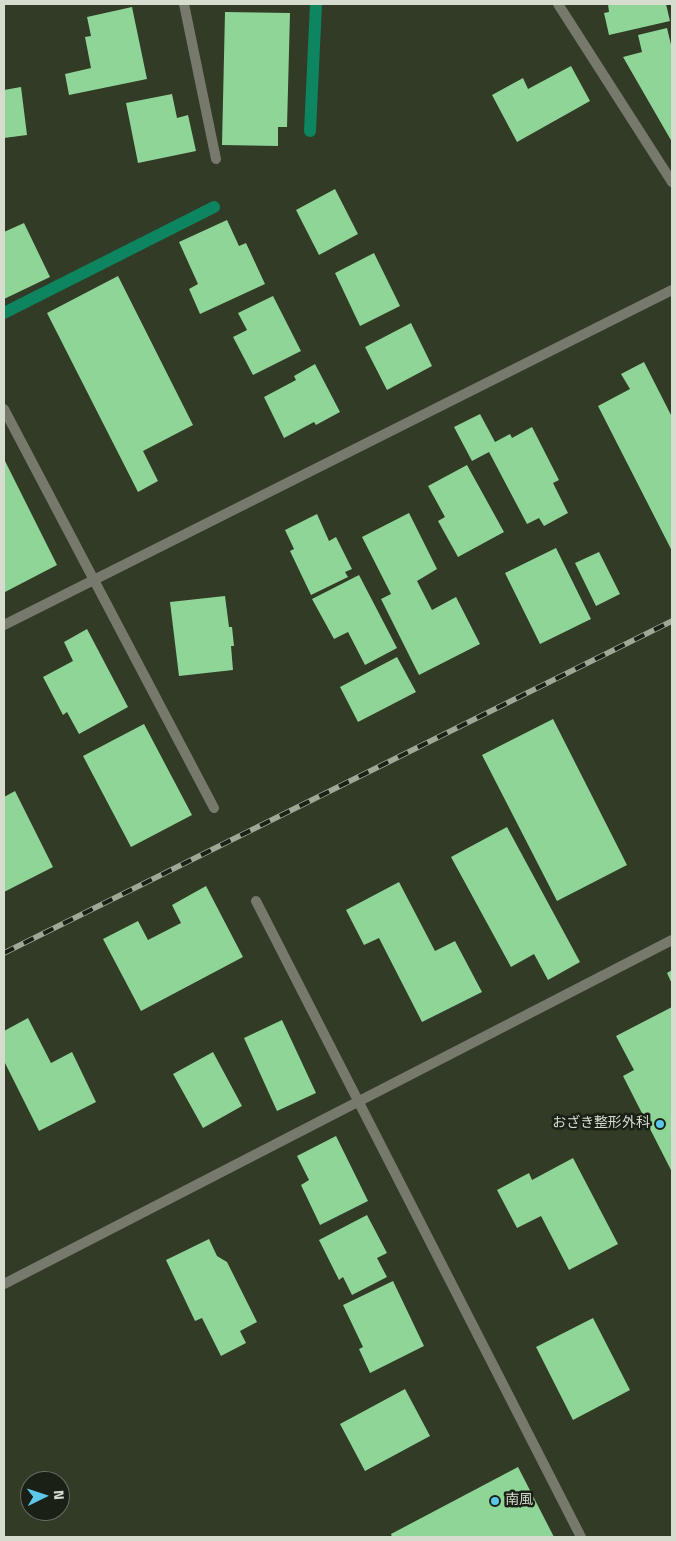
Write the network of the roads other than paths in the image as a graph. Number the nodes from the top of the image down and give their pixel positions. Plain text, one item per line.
1 (184, 4) edge
2 (558, 4) edge
3 (216, 159) dead end
4 (672, 182) edge
5 (672, 290) edge
6 (4, 409) edge
7 (92, 580) junction
8 (4, 625) edge
9 (214, 808) dead end
10 (256, 901) dead end
11 (672, 940) edge
12 (360, 1102) junction
13 (4, 1284) edge
14 (582, 1537) edge

1 - 3 street
2 - 4 street
5 - 7 street
6 - 7 street
7 - 8 street
7 - 9 street
10 - 12 street
11 - 12 street
12 - 13 street
12 - 14 street

